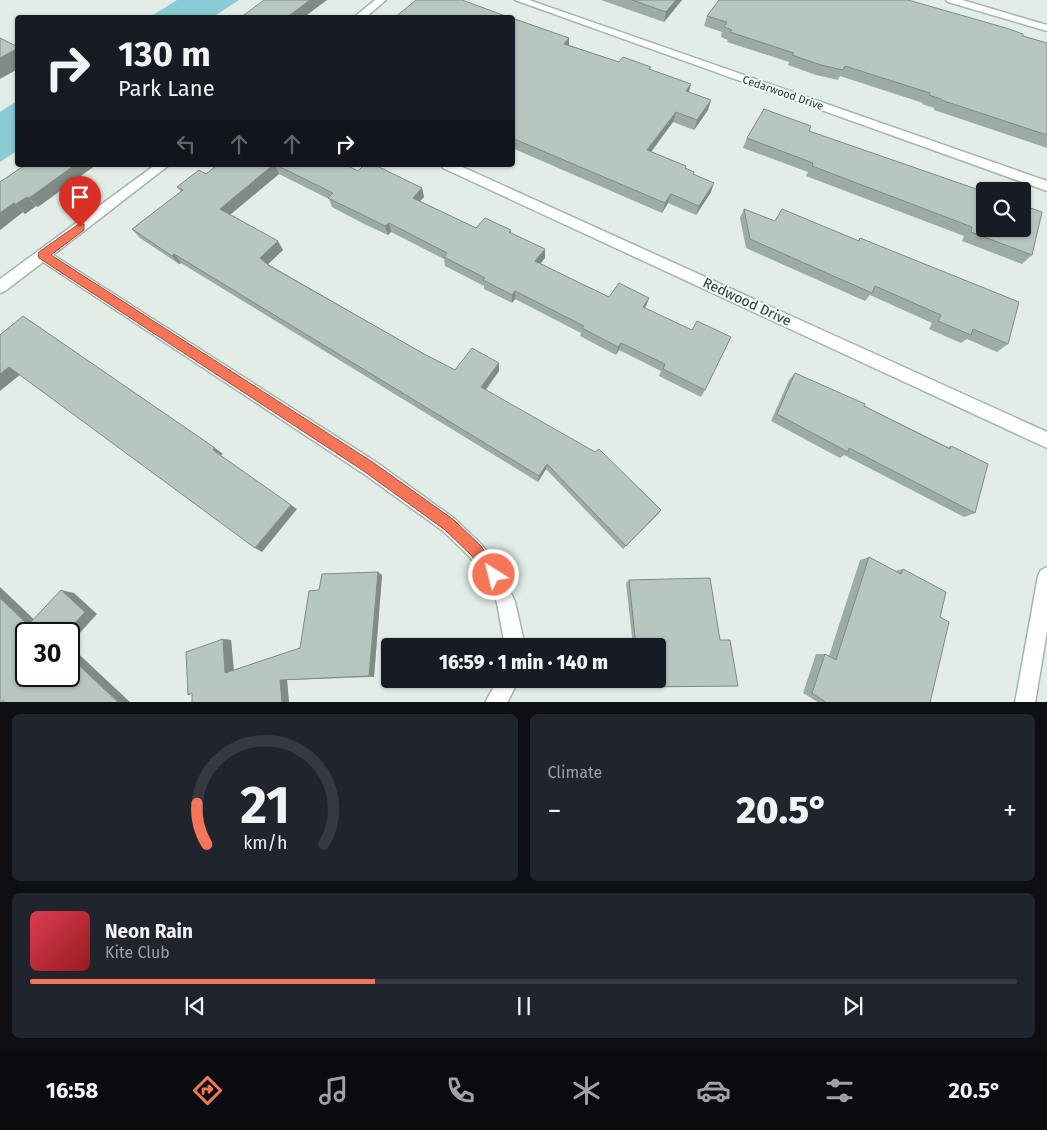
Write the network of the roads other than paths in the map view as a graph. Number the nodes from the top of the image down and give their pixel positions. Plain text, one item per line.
1 (381, 0) edge
2 (520, 0) edge
3 (951, 0) edge
4 (362, 15) edge
5 (1047, 28) edge
6 (160, 167) edge
7 (451, 167) edge
8 (1047, 186) edge
9 (43, 255) junction
10 (0, 287) edge
11 (1047, 440) edge
12 (1047, 576) edge
13 (513, 638) edge
14 (504, 688) edge
15 (495, 702) edge
16 (1025, 702) edge

1 - 4 street
2 - 8 street, Cedarwood Drive
3 - 5 street
6 - 9 street
7 - 11 street, Redwood Drive
9 - 10 street
9 - 13 street
12 - 16 street
14 - 15 street

